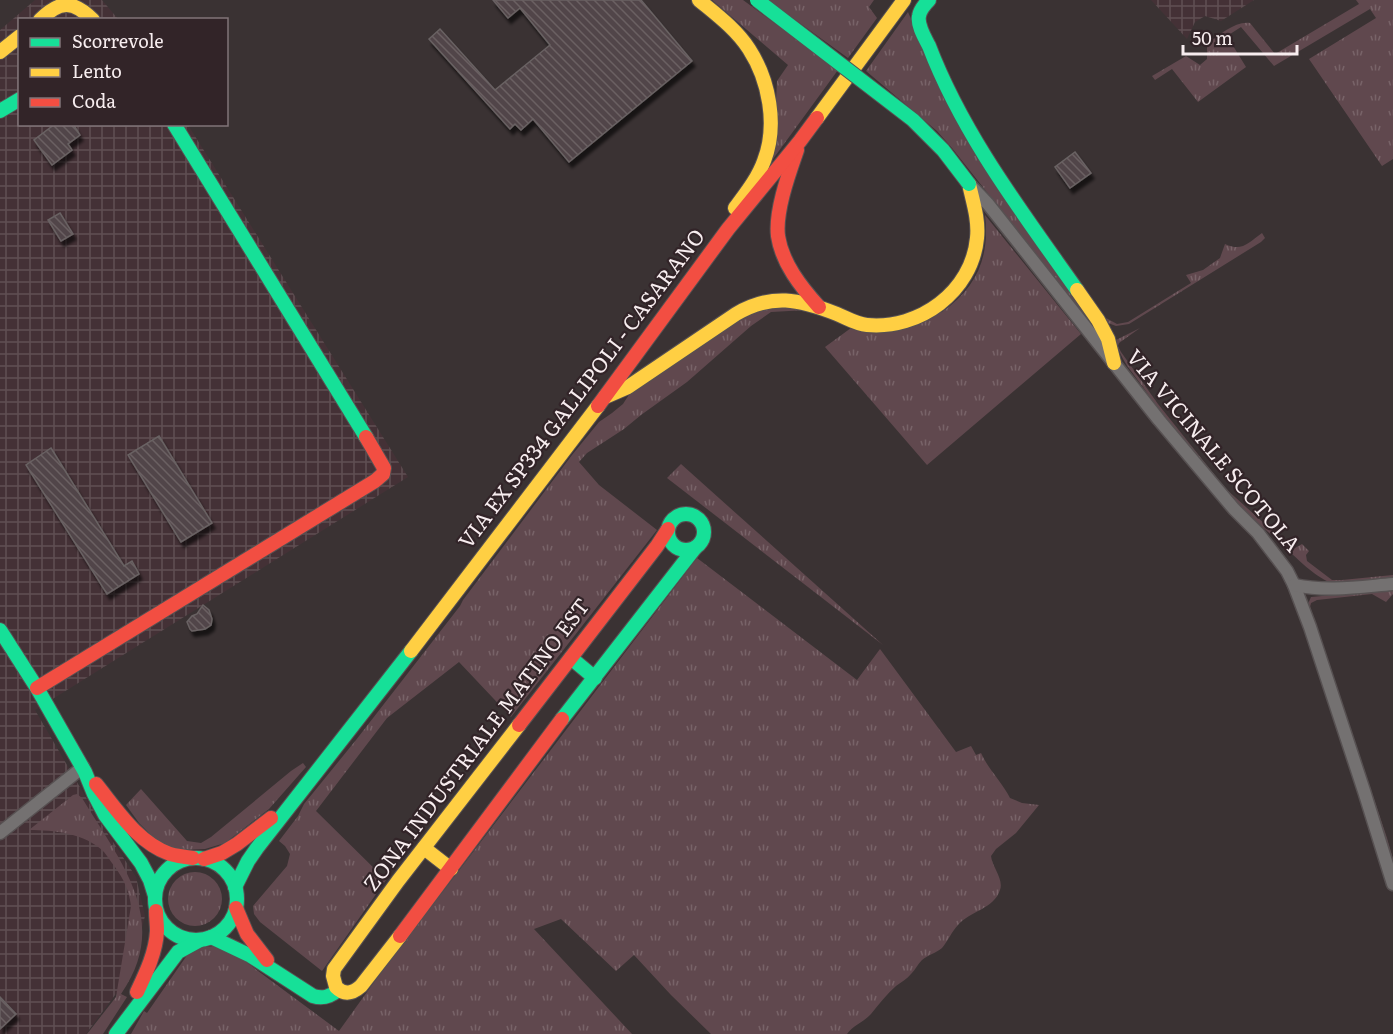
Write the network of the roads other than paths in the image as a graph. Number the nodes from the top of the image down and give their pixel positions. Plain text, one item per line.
1 (699, 0) edge
2 (757, 0) edge
3 (904, 0) edge
4 (929, 0) edge
5 (42, 18) edge
6 (91, 18) edge
7 (18, 38) edge
8 (0, 52) edge
9 (18, 100) edge
10 (0, 111) edge
11 (175, 126) edge
12 (800, 141) junction
13 (969, 184) junction
14 (728, 229) junction
15 (820, 308) junction
16 (1114, 363) junction
17 (605, 397) junction
18 (668, 529) junction
19 (695, 548) junction
20 (1393, 584) edge
21 (1294, 585) junction
22 (0, 630) edge
23 (571, 658) junction
24 (595, 678) junction
25 (37, 688) junction
26 (84, 770) junction
27 (293, 802) junction
28 (0, 833) edge
29 (424, 848) junction
30 (198, 859) junction
31 (451, 869) junction
32 (1393, 884) edge
33 (235, 887) junction
34 (155, 901) junction
35 (236, 908) junction
36 (205, 939) junction
37 (273, 968) junction
38 (338, 990) junction
39 (120, 1028) edge

1 - 14 main road
2 - 13 main road, bridge
3 - 12 main road, VIA EX SP334 GALLIPOLI - CASARANO
4 - 16 main road
5 - 6 main road
7 - 8 main road
9 - 10 main road
11 - 25 main road
12 - 14 main road, VIA EX SP334 GALLIPOLI - CASARANO
12 - 15 main road
13 - 15 main road
13 - 16 street, VIA VICINALE SCOTOLA
14 - 17 main road, VIA EX SP334 GALLIPOLI - CASARANO
15 - 17 main road
16 - 21 street, VIA VICINALE SCOTOLA
17 - 27 main road, VIA EX SP334 GALLIPOLI - CASARANO
18 - 19 main road
18 - 19 main road, ZONA INDUSTRIALE MATINO EST
18 - 23 main road, ZONA INDUSTRIALE MATINO EST
19 - 24 main road, ZONA INDUSTRIALE MATINO EST
20 - 21 street
21 - 32 street, VIA VICINALE SCOTOLA
22 - 25 main road
23 - 24 main road
23 - 29 main road, ZONA INDUSTRIALE MATINO EST
24 - 31 main road, ZONA INDUSTRIALE MATINO EST
25 - 26 main road
26 - 28 street
26 - 30 main road
26 - 34 main road
27 - 30 main road, VIA EX SP334 GALLIPOLI - CASARANO
27 - 33 main road, VIA EX SP334 GALLIPOLI - CASARANO
29 - 31 main road
29 - 38 main road, ZONA INDUSTRIALE MATINO EST
30 - 33 main road
30 - 34 main road
31 - 38 main road, ZONA INDUSTRIALE MATINO EST
33 - 35 main road
34 - 36 main road
34 - 39 main road
35 - 36 main road
35 - 37 main road, ZONA INDUSTRIALE MATINO EST
36 - 37 main road, ZONA INDUSTRIALE MATINO EST
36 - 39 main road
37 - 38 main road, ZONA INDUSTRIALE MATINO EST

